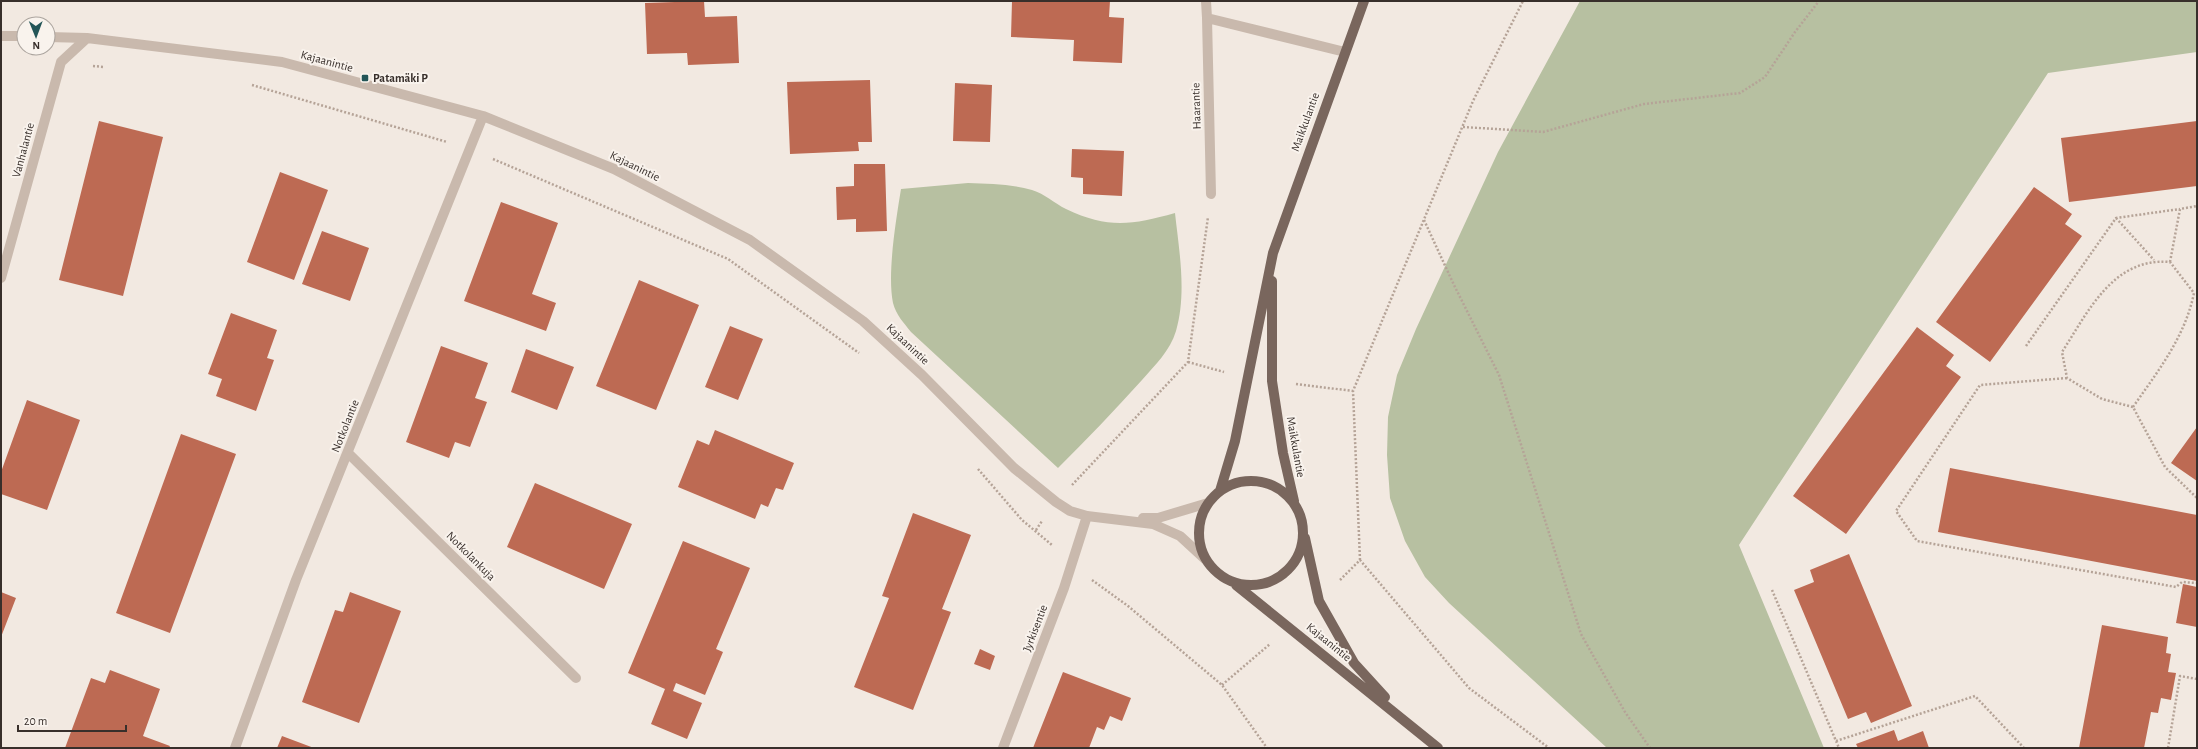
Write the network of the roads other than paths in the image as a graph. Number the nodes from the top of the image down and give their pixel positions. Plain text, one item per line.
1 (1206, 1) edge
2 (1364, 1) edge
3 (1207, 18) junction
4 (1, 36) edge
5 (16, 36) edge
6 (56, 37) edge
7 (87, 38) junction
8 (1345, 52) junction
9 (483, 116) junction
10 (1212, 194) road end
11 (1273, 253) junction
12 (1, 278) edge
13 (348, 453) junction
14 (1220, 491) junction
15 (1294, 501) junction
16 (1208, 503) junction
17 (1087, 516) junction
18 (1115, 520) junction
19 (1304, 536) junction
20 (1205, 559) junction
21 (1233, 582) junction
22 (576, 678) dead end
23 (1409, 723) junction
24 (235, 748) edge
25 (1004, 748) edge
26 (1438, 748) edge

1 - 3 street, Haarantie
2 - 8 main road, Maikkulantie
3 - 8 street
3 - 10 street, Haarantie
4 - 5 street
6 - 7 street, Kajaanintie
7 - 9 street, Kajaanintie
7 - 12 street, Vanhalantie
8 - 11 main road, Maikkulantie
9 - 13 street, Notkolantie
9 - 17 street, Kajaanintie
11 - 14 main road, Maikkulantie
11 - 15 main road, Maikkulantie
13 - 22 street, Notkolankuja
13 - 24 street, Notkolantie
14 - 15 main road
14 - 16 main road
15 - 19 main road
16 - 18 street, Kajaanintie
16 - 20 main road
17 - 18 street, Kajaanintie
17 - 25 street, Jyrkisentie
18 - 20 street, Kajaanintie
19 - 21 main road
19 - 23 main road, Kajaanintie
20 - 21 main road
21 - 23 main road, Kajaanintie
23 - 26 main road, Kajaanintie

